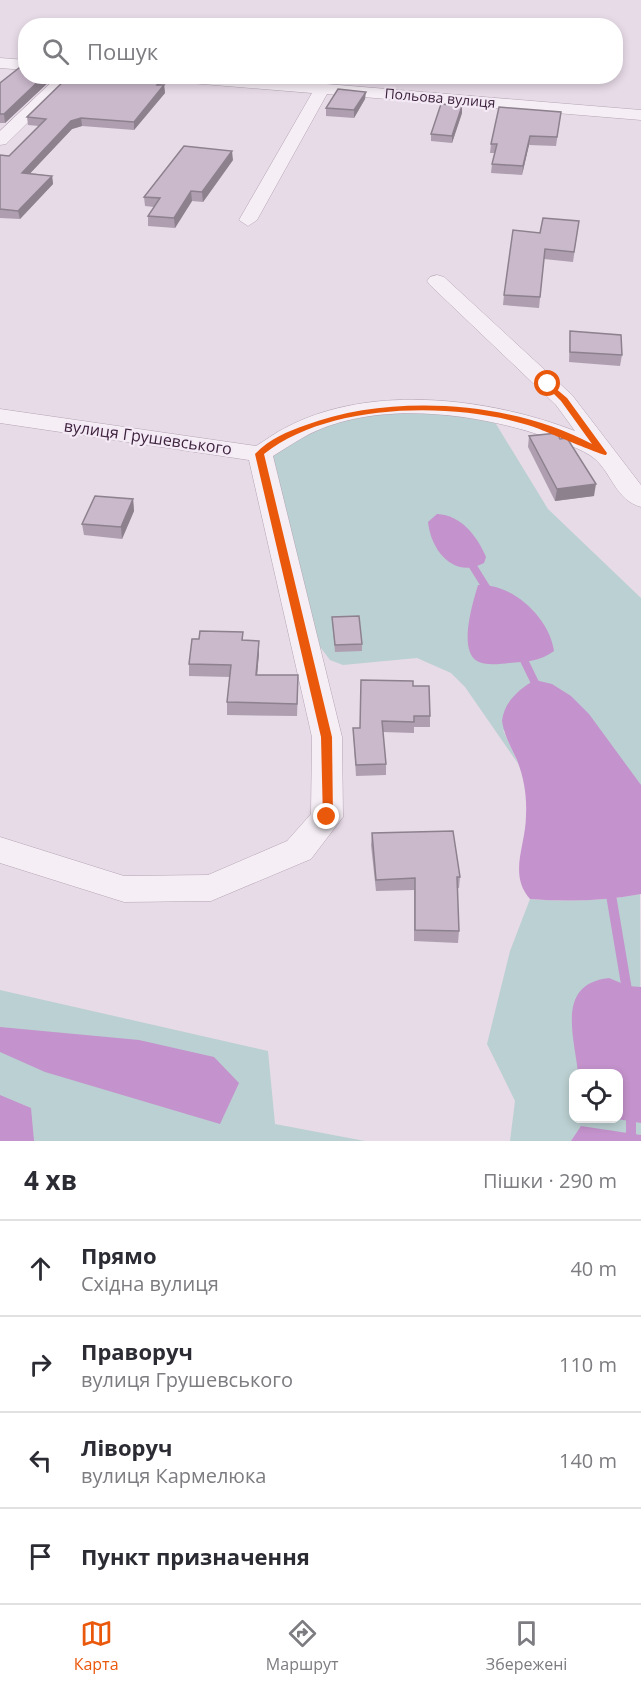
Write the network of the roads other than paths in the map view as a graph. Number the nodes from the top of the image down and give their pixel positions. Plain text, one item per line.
1 (0, 63) edge
2 (18, 64) edge
3 (60, 84) edge
4 (262, 84) edge
5 (322, 89) junction
6 (641, 115) edge
7 (0, 140) edge
8 (248, 220) dead end
9 (436, 281) dead end
10 (0, 416) edge
11 (603, 453) junction
12 (260, 454) junction
13 (641, 499) edge
14 (0, 850) edge

1 - 2 street
3 - 7 street
4 - 5 street, Польова вулиця
5 - 6 street, Польова вулиця
5 - 8 street
9 - 11 street
10 - 12 street, вулиця Грушевського
11 - 12 street
11 - 13 street
12 - 14 street

